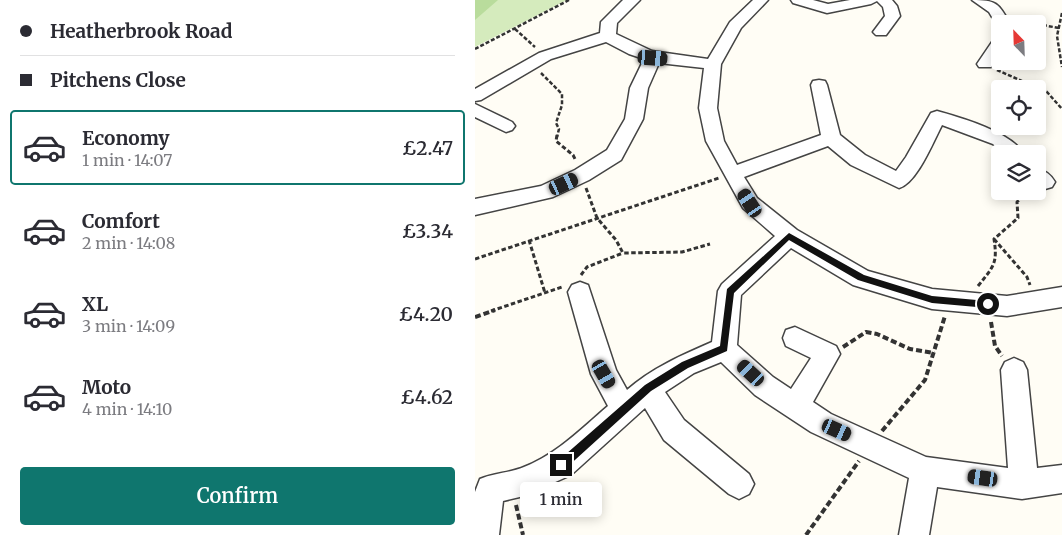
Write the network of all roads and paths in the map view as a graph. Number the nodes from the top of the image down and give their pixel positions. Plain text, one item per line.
1 (569, 0) edge
2 (633, 0) edge
3 (761, 0) edge
4 (798, 0) edge
5 (871, 0) edge
6 (883, 0) edge
7 (979, 0) edge
8 (1062, 14) edge
9 (998, 15) edge
10 (1046, 26) edge
11 (1059, 28) junction
12 (515, 29) junction
13 (879, 35) dead end
14 (608, 36) junction
15 (475, 49) edge
16 (991, 55) edge
17 (653, 58) junction
18 (538, 60) junction
19 (713, 64) junction
20 (985, 64) joint
21 (1062, 67) edge
22 (819, 85) dead end
23 (475, 96) edge
24 (1062, 108) edge
25 (475, 110) edge
26 (505, 126) dead end
27 (831, 138) junction
28 (1005, 145) edge
29 (732, 174) junction
30 (582, 175) junction
31 (1019, 200) edge
32 (475, 207) edge
33 (597, 218) junction
34 (789, 236) junction
35 (994, 239) junction
36 (529, 240) junction
37 (710, 244) dead end
38 (623, 253) junction
39 (475, 259) edge
40 (575, 286) junction
41 (545, 293) junction
42 (1062, 297) edge
43 (949, 301) junction
44 (1038, 302) junction
45 (982, 304) junction
46 (475, 317) edge
47 (795, 338) dead end
48 (724, 348) junction
49 (827, 354) junction
50 (934, 354) junction
51 (1014, 370) joint
52 (648, 388) junction
53 (795, 407) junction
54 (624, 410) junction
55 (870, 445) junction
56 (925, 470) junction
57 (1062, 479) edge
58 (1025, 483) junction
59 (739, 484) dead end
60 (492, 487) edge
61 (484, 535) edge
62 (523, 535) edge
63 (806, 535) edge
64 (914, 535) edge

1 - 12 path
2 - 14 street
3 - 19 street
4 - 5 street
6 - 13 street
7 - 9 street
8 - 11 path
10 - 11 path
11 - 21 path
12 - 15 path
12 - 18 path
14 - 17 street
14 - 18 street
16 - 20 street
17 - 19 street
17 - 30 street
18 - 23 street
18 - 30 path
19 - 29 street
20 - 24 path
22 - 27 street
25 - 26 street
27 - 28 street
27 - 29 street
29 - 33 path
29 - 34 street
30 - 32 street
30 - 33 path
31 - 35 path
33 - 36 path
33 - 38 path
34 - 43 street
34 - 48 street
35 - 44 path
35 - 45 path
36 - 39 path
36 - 41 path
37 - 38 path
38 - 40 path
40 - 41 path
40 - 54 street
41 - 46 path
42 - 44 street
43 - 45 street
43 - 50 path
44 - 45 street
45 - 51 path
47 - 49 street
48 - 52 street
48 - 53 street
49 - 50 path
49 - 53 street
50 - 55 path
51 - 58 street
52 - 54 street
52 - 59 street
53 - 55 street
54 - 60 street
55 - 56 street
55 - 63 path
56 - 58 street
56 - 64 street
57 - 58 street
60 - 61 street
60 - 62 path

